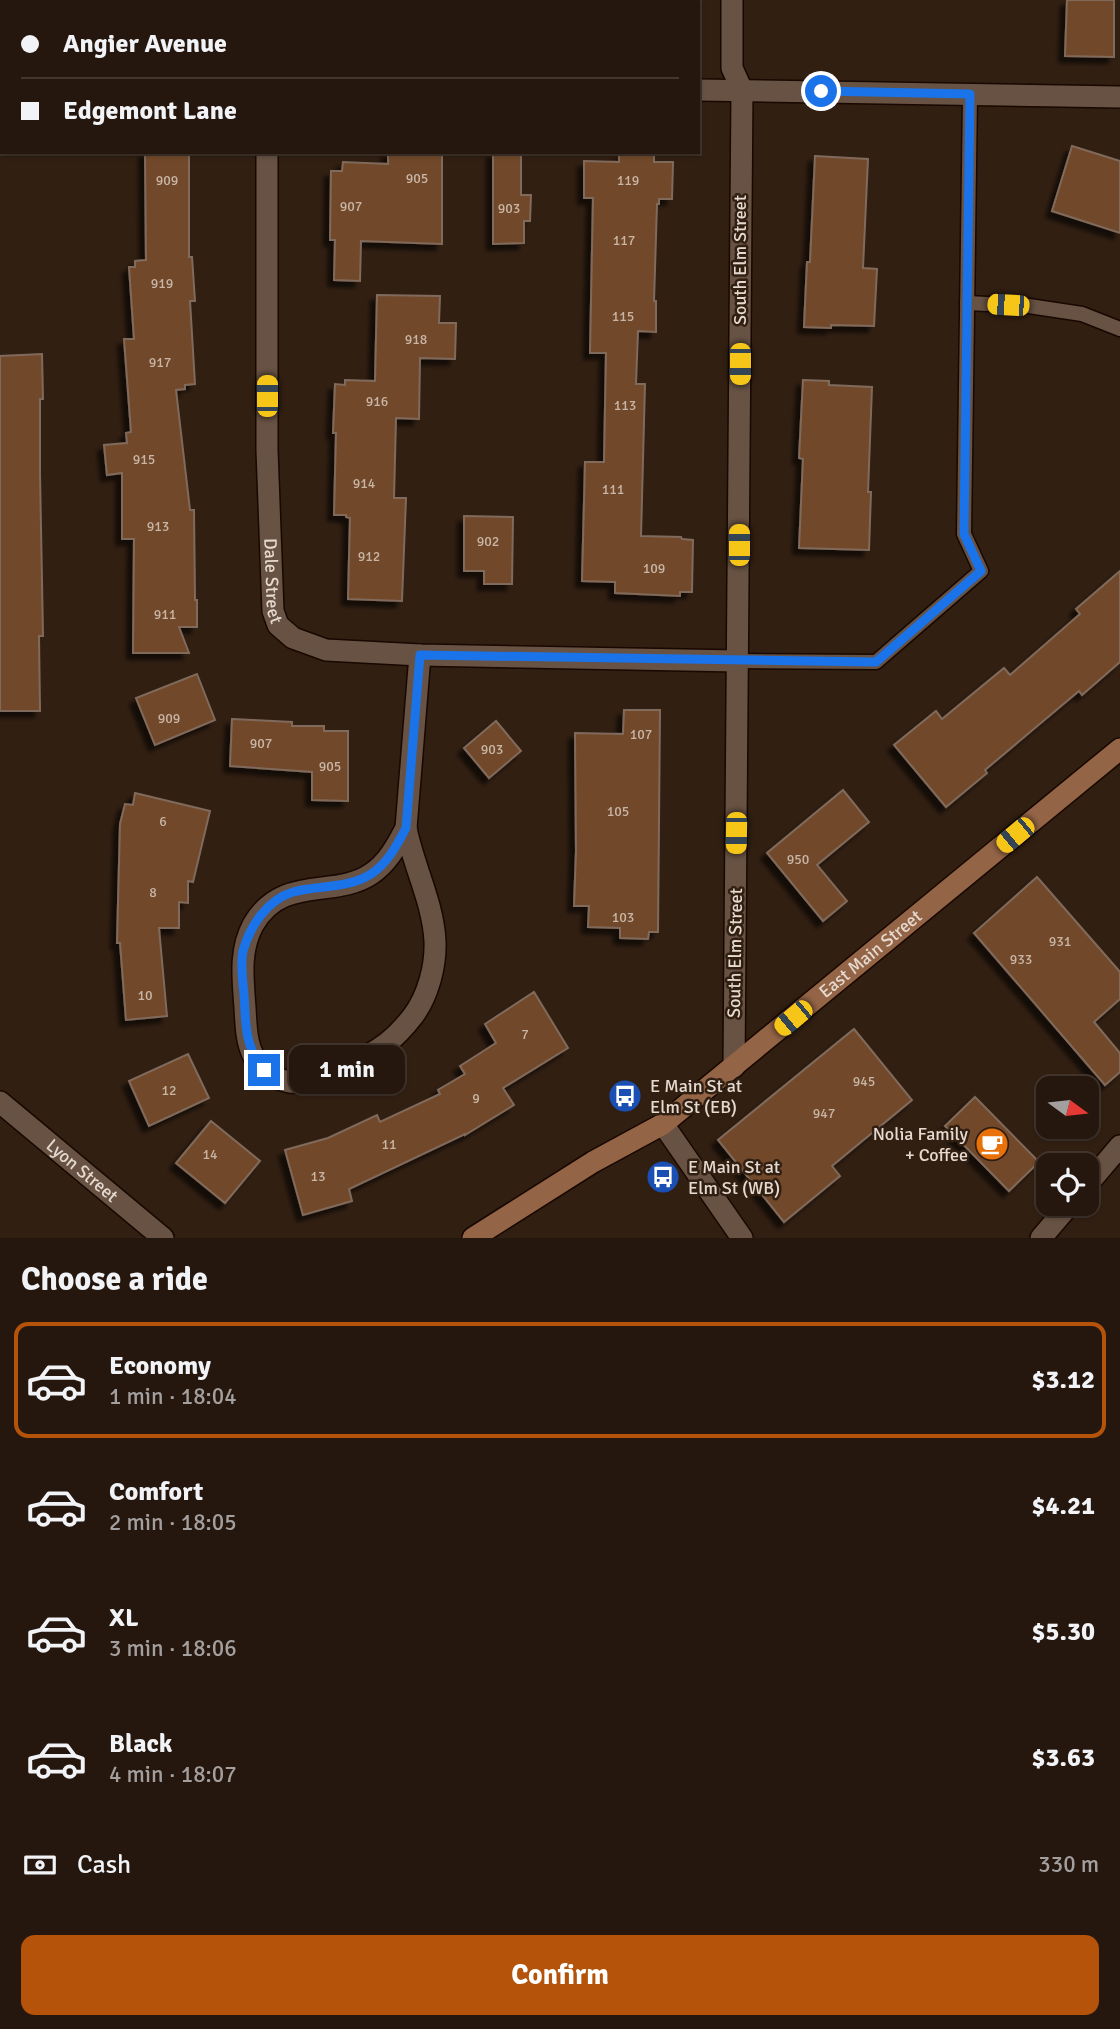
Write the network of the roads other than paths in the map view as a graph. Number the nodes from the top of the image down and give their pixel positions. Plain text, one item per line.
1 (732, 0) edge
2 (700, 90) edge
3 (742, 90) junction
4 (970, 94) junction
5 (1120, 97) edge
6 (267, 154) edge
7 (967, 303) junction
8 (1120, 329) edge
9 (420, 655) junction
10 (738, 661) junction
11 (1120, 749) edge
12 (406, 828) junction
13 (734, 1067) junction
14 (0, 1102) edge
15 (663, 1124) junction
16 (1120, 1146) edge
17 (1099, 1171) edge
18 (1060, 1216) edge
19 (163, 1238) edge
20 (473, 1238) edge
21 (742, 1238) edge
22 (1041, 1238) edge

1 - 3 street, South Elm Street
2 - 3 street
3 - 4 street
3 - 10 street, South Elm Street
4 - 5 street
4 - 7 lane
6 - 9 street, Dale Street
7 - 8 lane
7 - 10 lane
9 - 10 street, Dale Street
9 - 12 street
10 - 13 street, South Elm Street
11 - 13 street, East Main Street
12 - 12 street
13 - 15 street, East Main Street
14 - 19 street, Lyon Street
15 - 20 street, East Main Street
15 - 21 street
16 - 17 street
18 - 22 street

